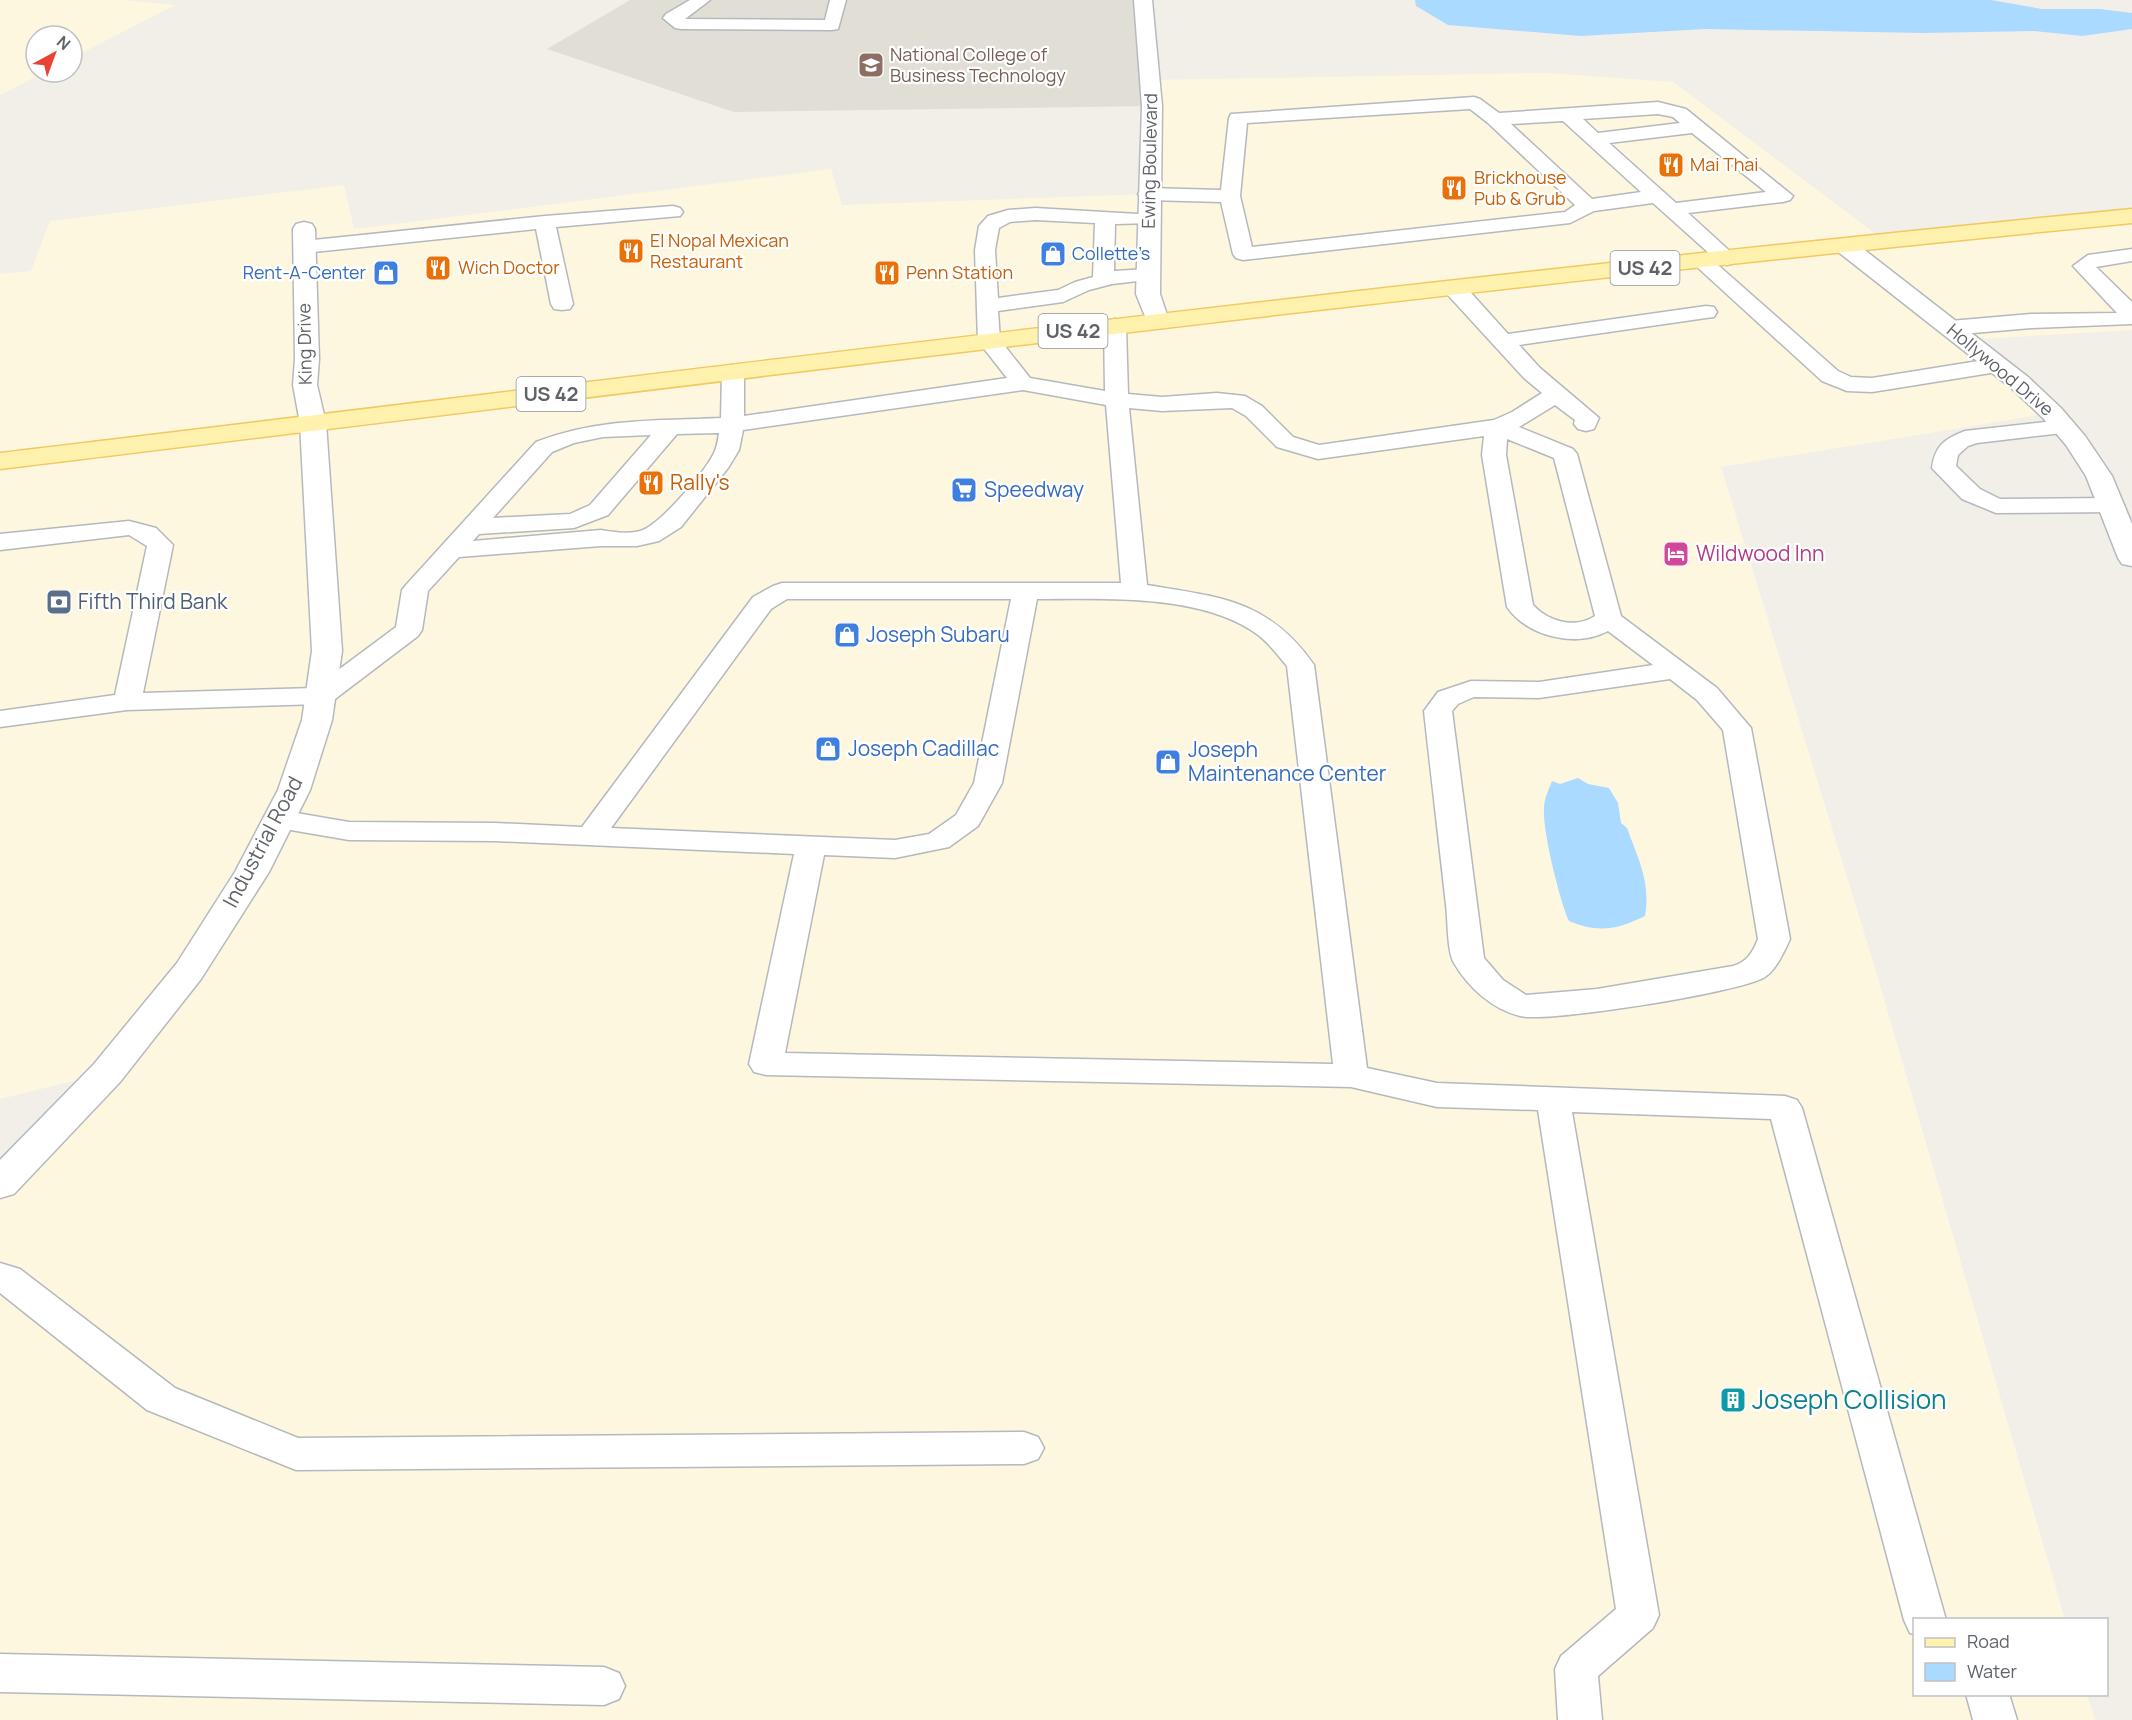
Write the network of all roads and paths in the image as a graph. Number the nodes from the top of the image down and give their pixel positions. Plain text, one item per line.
1 (702, 0) edge
2 (838, 0) edge
3 (1143, 0) edge
4 (1566, 115) junction
5 (1496, 119) junction
6 (1696, 127) junction
7 (1593, 139) junction
8 (1148, 194) junction
9 (1230, 196) junction
10 (1657, 196) junction
11 (1588, 206) junction
12 (1672, 209) junction
13 (673, 212) dead end
14 (2132, 216) edge
15 (1105, 217) junction
16 (1148, 219) junction
17 (545, 222) junction
18 (304, 238) joint
19 (1845, 246) junction
20 (2132, 255) edge
21 (1727, 259) junction
22 (1703, 262) junction
23 (1148, 275) junction
24 (1103, 280) junction
25 (1455, 289) junction
26 (562, 304) dead end
27 (988, 306) junction
28 (1706, 312) dead end
29 (1157, 321) junction
30 (1115, 326) junction
31 (1950, 328) junction
32 (989, 341) junction
33 (1503, 342) junction
34 (1997, 365) junction
35 (733, 372) junction
36 (1023, 383) junction
37 (1556, 394) junction
38 (1116, 400) junction
39 (313, 423) junction
40 (733, 425) junction
41 (1497, 427) junction
42 (2063, 427) junction
43 (670, 428) junction
44 (1575, 440) junction
45 (0, 461) edge
46 (2112, 505) junction
47 (471, 527) junction
48 (0, 543) edge
49 (450, 550) junction
50 (2132, 558) edge
51 (1026, 591) junction
52 (1135, 591) junction
53 (1609, 619) junction
54 (1677, 670) junction
55 (321, 696) junction
56 (127, 702) junction
57 (0, 719) edge
58 (279, 819) junction
59 (590, 836) junction
60 (811, 845) junction
61 (1351, 1076) junction
62 (1553, 1100) junction
63 (0, 1184) edge
64 (0, 1277) edge
65 (1024, 1448) dead end
66 (1924, 1618) edge
67 (0, 1673) edge
68 (603, 1686) dead end
69 (1987, 1696) edge
70 (1580, 1720) edge
71 (1995, 1720) edge

1 - 2 lane
3 - 8 street, Ewing Boulevard
4 - 5 lane
4 - 6 lane
4 - 7 lane
5 - 9 lane
5 - 11 lane
6 - 7 lane
6 - 12 lane
7 - 10 lane
8 - 9 lane
8 - 16 street, Ewing Boulevard
9 - 11 lane
10 - 11 lane
10 - 12 lane
12 - 21 lane
13 - 17 lane
14 - 19 main road, US 42
15 - 16 lane
15 - 24 lane
15 - 27 lane
16 - 23 street, Ewing Boulevard
17 - 18 lane
17 - 26 lane
18 - 39 street, King Drive
19 - 21 main road, US 42
19 - 31 street, Hollywood Drive
20 - 31 lane
21 - 22 main road, US 42
22 - 25 main road, US 42
22 - 34 lane
23 - 24 lane
23 - 29 street, Ewing Boulevard
24 - 27 lane
25 - 29 main road, US 42
25 - 33 lane
27 - 32 lane
28 - 33 lane
29 - 30 main road, US 42
30 - 32 main road, US 42
30 - 38 lane
31 - 34 street, Hollywood Drive
32 - 35 main road, US 42
32 - 36 lane
33 - 37 lane
34 - 42 street, Hollywood Drive
35 - 39 main road, US 42
35 - 40 lane
36 - 38 lane
36 - 40 lane
37 - 41 lane
37 - 44 lane
38 - 41 lane
38 - 52 lane
39 - 45 main road, US 42
39 - 55 street, Industrial Road
40 - 43 lane
40 - 49 lane
41 - 44 lane
41 - 53 lane
42 - 46 street, Hollywood Drive
42 - 46 lane
43 - 47 lane
43 - 47 lane
44 - 53 lane
46 - 50 street, Hollywood Drive
47 - 49 lane
48 - 56 lane
49 - 55 lane
51 - 52 lane
51 - 59 lane
51 - 60 lane
52 - 61 lane
53 - 54 lane
54 - 54 lane
55 - 56 lane
55 - 58 street, Industrial Road
56 - 57 lane
58 - 59 lane
58 - 63 street, Industrial Road
59 - 60 lane
60 - 61 lane
61 - 62 lane
62 - 66 lane
62 - 70 lane
64 - 65 lane
67 - 68 lane
69 - 71 lane

